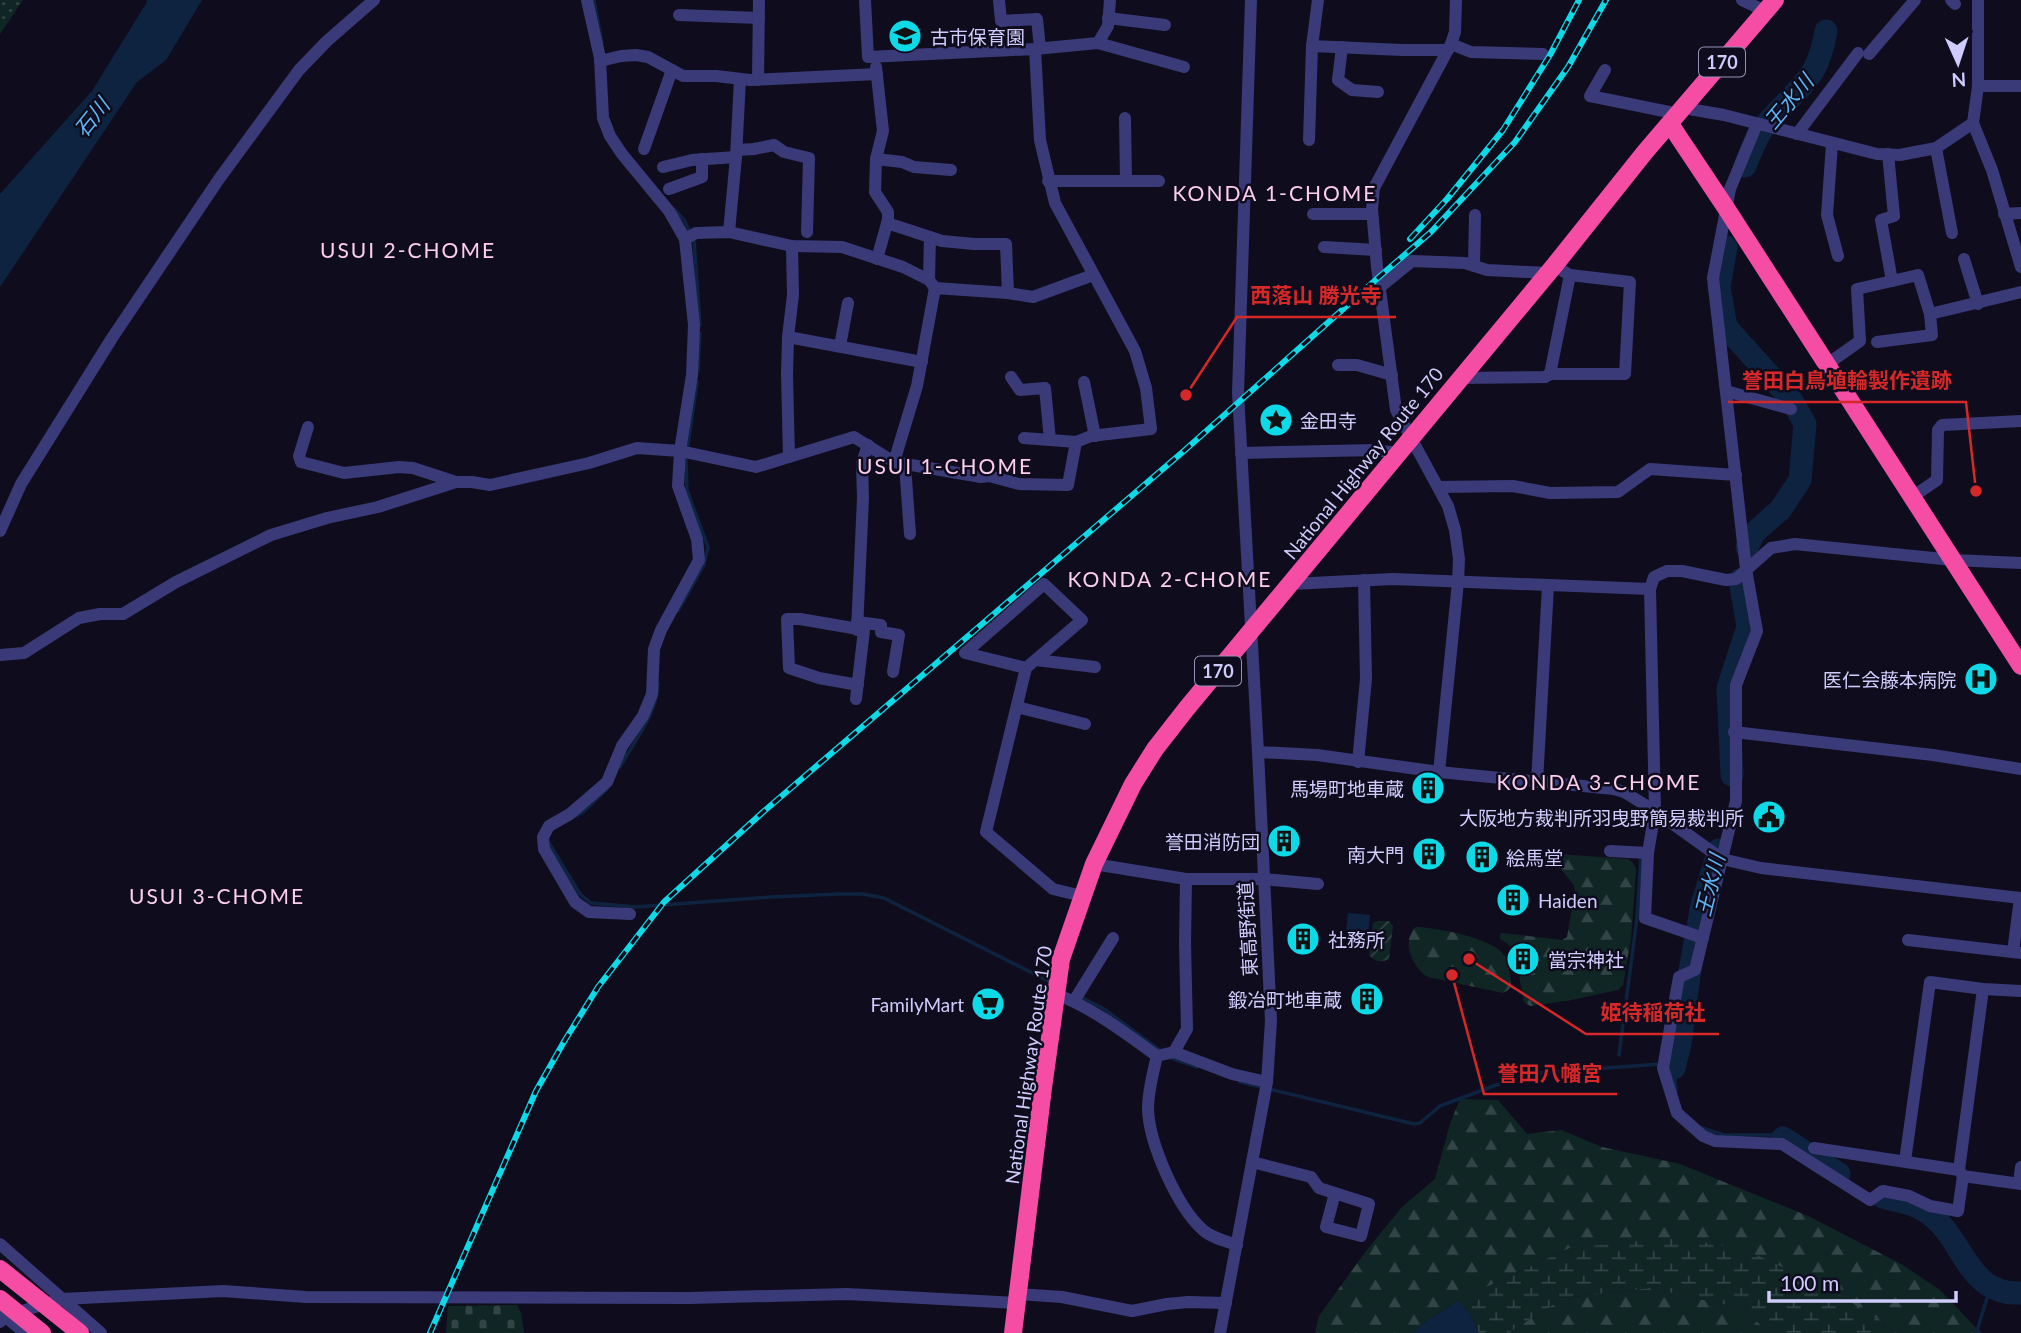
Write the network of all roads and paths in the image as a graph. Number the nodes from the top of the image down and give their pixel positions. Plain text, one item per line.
1 (374, 0) edge
2 (587, 0) edge
3 (759, 0) edge
4 (864, 0) edge
5 (999, 0) edge
6 (1110, 0) edge
7 (1251, 0) edge
8 (1318, 0) edge
9 (1456, 0) edge
10 (1742, 0) edge
11 (1915, 0) edge
12 (1978, 0) edge
13 (1770, 6) edge
14 (679, 15) dead end
15 (1108, 18) junction
16 (759, 19) junction
17 (1165, 25) dead end
18 (1098, 43) junction
19 (1312, 46) junction
20 (1342, 47) junction
21 (1449, 47) junction
22 (1037, 48) junction
23 (1543, 54) dead end
24 (875, 57) junction
25 (600, 61) junction
26 (1184, 66) dead end
27 (672, 70) junction
28 (1605, 71) dead end
29 (877, 74) junction
30 (740, 79) junction
31 (758, 80) junction
32 (1978, 86) junction
33 (2021, 86) edge
34 (1378, 92) dead end
35 (1676, 117) junction
36 (1125, 118) dead end
37 (1973, 122) junction
38 (1762, 125) junction
39 (1797, 134) junction
40 (1309, 140) dead end
41 (1832, 144) junction
42 (1936, 148) junction
43 (644, 149) dead end
44 (736, 153) junction
45 (1888, 154) junction
46 (702, 159) junction
47 (876, 159) junction
48 (663, 167) dead end
49 (951, 170) dead end
50 (1048, 181) junction
51 (1126, 181) junction
52 (1159, 181) dead end
53 (669, 189) dead end
54 (1726, 208) junction
55 (2021, 213) edge
56 (1313, 214) dead end
57 (1373, 214) junction
58 (2004, 214) junction
59 (1475, 215) dead end
60 (887, 223) junction
61 (729, 232) junction
62 (807, 232) dead end
63 (1952, 233) dead end
64 (930, 237) junction
65 (685, 239) junction
66 (792, 246) junction
67 (1324, 247) dead end
68 (1376, 250) junction
69 (1838, 256) dead end
70 (877, 259) junction
71 (1964, 259) dead end
72 (1474, 266) junction
73 (2021, 267) edge
74 (1550, 270) junction
75 (1093, 275) junction
76 (1570, 275) junction
77 (1892, 281) junction
78 (932, 284) junction
79 (1380, 287) junction
80 (2021, 292) edge
81 (1008, 293) junction
82 (848, 303) dead end
83 (1978, 304) junction
84 (1930, 314) junction
85 (788, 337) junction
86 (1877, 342) dead end
87 (840, 346) junction
88 (922, 362) junction
89 (1338, 365) dead end
90 (1826, 365) junction
91 (1392, 374) junction
92 (1550, 374) junction
93 (1012, 377) dead end
94 (1459, 378) junction
95 (1084, 382) dead end
96 (1726, 391) junction
97 (1791, 409) dead end
98 (2021, 421) edge
99 (308, 427) dead end
100 (1096, 436) junction
101 (1410, 437) junction
102 (1024, 438) dead end
103 (1049, 440) junction
104 (1076, 442) junction
105 (868, 445) junction
106 (680, 451) junction
107 (1241, 453) junction
108 (1397, 453) junction
109 (789, 457) junction
110 (900, 463) junction
111 (1736, 475) junction
112 (456, 482) junction
113 (1438, 486) junction
114 (1912, 497) junction
115 (0, 531) edge
116 (910, 534) dead end
117 (1953, 560) junction
118 (2021, 563) edge
119 (1746, 569) junction
120 (1364, 580) junction
121 (1458, 582) junction
122 (1291, 584) junction
123 (1548, 586) junction
124 (1650, 589) junction
125 (857, 626) junction
126 (1252, 630) junction
127 (0, 655) edge
128 (1031, 664) junction
129 (2021, 666) edge
130 (1094, 667) dead end
131 (893, 672) dead end
132 (858, 685) junction
133 (856, 699) dead end
134 (1017, 707) junction
135 (1085, 723) dead end
136 (1734, 732) junction
137 (1258, 752) junction
138 (1358, 762) junction
139 (2021, 769) edge
140 (1439, 772) junction
141 (1537, 782) junction
142 (1656, 811) junction
143 (1610, 851) dead end
144 (1648, 853) junction
145 (1719, 856) junction
146 (1094, 864) junction
147 (1186, 879) junction
148 (1263, 879) junction
149 (1318, 884) dead end
150 (1082, 895) junction
151 (2021, 898) edge
152 (630, 914) dead end
153 (1698, 936) junction
154 (1113, 938) dead end
155 (1908, 940) dead end
156 (2017, 952) edge
157 (1983, 989) junction
158 (2021, 991) edge
159 (1056, 994) junction
160 (1074, 1001) junction
161 (1174, 1052) junction
162 (1157, 1056) junction
163 (1266, 1087) junction
164 (1814, 1148) dead end
165 (1905, 1161) junction
166 (1252, 1162) junction
167 (2021, 1167) edge
168 (1961, 1173) junction
169 (2020, 1184) edge
170 (1335, 1193) dead end
171 (0, 1244) edge
172 (1237, 1245) junction
173 (0, 1269) edge
174 (1018, 1298) junction
175 (62, 1299) junction
176 (1226, 1303) junction
177 (1, 1313) edge
178 (25, 1333) edge
179 (42, 1333) edge
180 (80, 1333) edge
181 (101, 1333) edge
182 (1013, 1333) edge
183 (1220, 1333) edge

1 - 115 street
2 - 25 street
3 - 16 street
4 - 24 street
5 - 22 street
6 - 15 street
7 - 107 street, 東高野街道
8 - 19 street
9 - 21 street
10 - 13 street
11 - 39 street
12 - 32 street
13 - 35 highway, National Highway Route 170 / 170
14 - 16 street
15 - 17 street
15 - 18 street
16 - 31 street
18 - 22 street
18 - 26 street
19 - 20 street
19 - 40 street
20 - 21 street
20 - 34 street
21 - 23 street
21 - 57 street
22 - 24 street
22 - 50 street
24 - 29 street
25 - 27 street
25 - 65 street
27 - 30 street
27 - 43 street
28 - 35 street
29 - 31 street
29 - 47 street
30 - 31 street
30 - 44 street
32 - 33 street
32 - 37 street
35 - 38 street
35 - 54 highway
35 - 74 highway, National Highway Route 170 / 170
36 - 51 street
37 - 42 street
37 - 58 street
38 - 39 street
38 - 54 street
39 - 41 street
41 - 45 street
41 - 69 street
42 - 45 street
42 - 63 street
44 - 46 street
44 - 61 street
44 - 62 street
45 - 77 street
46 - 48 street
46 - 53 street
47 - 49 street
47 - 60 street
50 - 51 street
50 - 75 street
51 - 52 street
54 - 90 highway
54 - 96 street
55 - 58 street
56 - 57 street
57 - 68 street
58 - 73 street
59 - 72 street
60 - 64 street
60 - 70 street
61 - 65 street
61 - 66 street
64 - 78 street
64 - 81 street
65 - 106 street
66 - 70 street
66 - 85 street
67 - 68 street
68 - 79 street
70 - 78 street
71 - 83 street
72 - 74 street
72 - 79 street
74 - 76 street
74 - 94 highway, National Highway Route 170 / 170
75 - 81 street
75 - 100 street
76 - 92 street
76 - 92 street
77 - 84 street
77 - 90 street
78 - 81 street
78 - 88 street
79 - 91 street
80 - 83 street
82 - 87 street
83 - 84 street
84 - 86 street
85 - 87 street
85 - 109 street
87 - 88 street
88 - 110 street
89 - 91 street
90 - 114 highway
91 - 101 street
92 - 94 street
93 - 103 street
94 - 101 highway, National Highway Route 170 / 170
95 - 100 street
96 - 97 street
96 - 111 street
98 - 114 street
99 - 112 street
100 - 104 street
101 - 108 highway, National Highway Route 170 / 170
101 - 113 street
102 - 103 street
103 - 104 street
104 - 110 street
105 - 109 street
105 - 110 street
105 - 125 street
106 - 109 street
106 - 112 street
106 - 152 street
107 - 108 street
107 - 126 street, 東高野街道
108 - 122 highway, National Highway Route 170 / 170
110 - 116 street
111 - 113 street
111 - 119 street
112 - 127 street
113 - 121 street
114 - 117 highway
117 - 118 street
117 - 119 street
117 - 129 highway
119 - 124 street
119 - 136 street
120 - 121 street
120 - 122 street
120 - 138 street
121 - 123 street
121 - 140 street
122 - 126 highway, National Highway Route 170 / 170
123 - 124 street
123 - 141 street
124 - 142 street
125 - 131 street
125 - 132 street
125 - 132 street
126 - 137 street, 東高野街道
126 - 146 highway, National Highway Route 170 / 170
128 - 128 street
128 - 130 street
128 - 134 street
132 - 133 street
134 - 135 street
134 - 150 street
136 - 139 street
136 - 145 street
137 - 138 street
137 - 148 street, 東高野街道
138 - 140 street
140 - 141 street
141 - 142 street
142 - 144 street
142 - 145 street
143 - 144 street
144 - 153 street
145 - 151 street
145 - 153 street
146 - 147 street
146 - 150 highway, National Highway Route 170 / 170
147 - 148 street
147 - 161 street
148 - 149 street
148 - 163 street, 東高野街道
150 - 159 highway, National Highway Route 170 / 170
151 - 156 street
153 - 168 street
154 - 160 street
155 - 156 street
157 - 158 street
157 - 165 street
157 - 168 street
159 - 160 street
159 - 174 highway, National Highway Route 170 / 170
160 - 162 street
161 - 162 street
161 - 163 street
162 - 172 street
163 - 166 street, 東高野街道
164 - 165 street
165 - 168 street
166 - 170 street
166 - 172 street, 東高野街道
167 - 169 street
168 - 169 street
171 - 175 street
172 - 176 street, 東高野街道
173 - 180 highway, bridge
174 - 175 street
174 - 176 street
174 - 182 highway, National Highway Route 170 / 170
175 - 177 street
175 - 181 street
176 - 183 street, 東高野街道
177 - 178 street
177 - 179 highway, bridge

